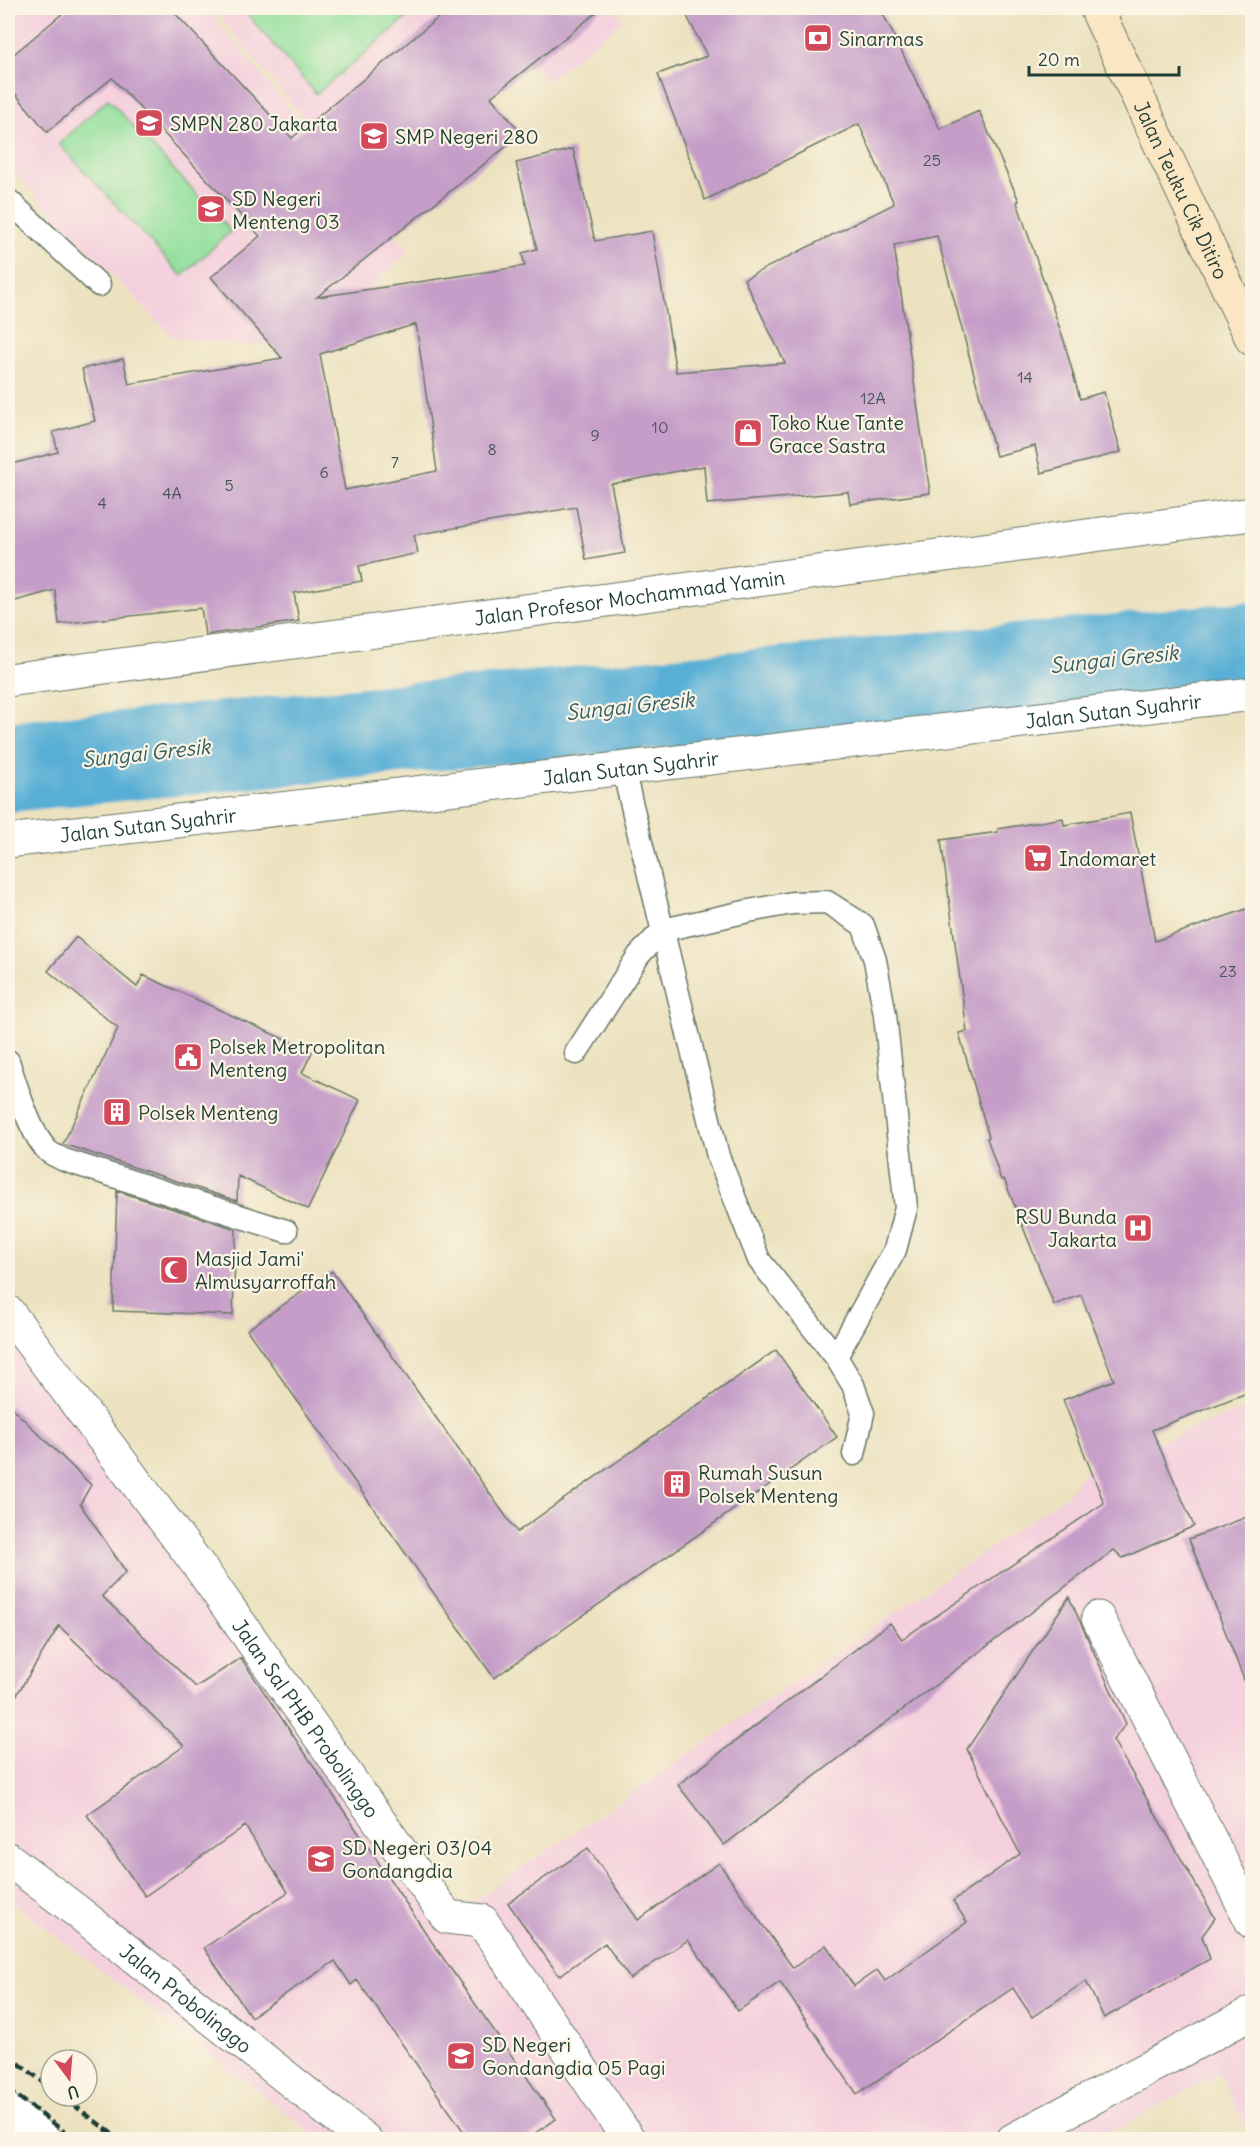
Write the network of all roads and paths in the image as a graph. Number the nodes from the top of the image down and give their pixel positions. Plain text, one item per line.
1 (1096, 8) edge
2 (8, 200) edge
3 (99, 285) dead end
4 (1252, 339) edge
5 (1252, 514) edge
6 (8, 680) edge
7 (1252, 694) edge
8 (623, 768) junction
9 (8, 841) edge
10 (663, 930) junction
11 (576, 1053) dead end
12 (8, 1061) edge
13 (286, 1231) dead end
14 (8, 1312) edge
15 (836, 1357) junction
16 (854, 1454) dead end
17 (1098, 1618) dead end
18 (8, 1858) edge
19 (1252, 1922) edge
20 (1252, 2013) edge
21 (8, 2111) edge
22 (45, 2139) edge
23 (365, 2139) edge
24 (628, 2139) edge
25 (1013, 2139) edge

1 - 4 main road, Jalan Teuku Cik Ditiro
2 - 3 lane
5 - 6 street, Jalan Profesor Mochammad Yamin
7 - 8 street, Jalan Sutan Syahrir
8 - 9 street, Jalan Sutan Syahrir
8 - 10 lane
10 - 11 lane
10 - 15 lane
10 - 15 lane
12 - 13 lane
14 - 24 street, Jalan Sal PHB Probolinggo
15 - 16 lane
17 - 19 street
18 - 23 street, Jalan Probolinggo
20 - 25 street
21 - 22 street

